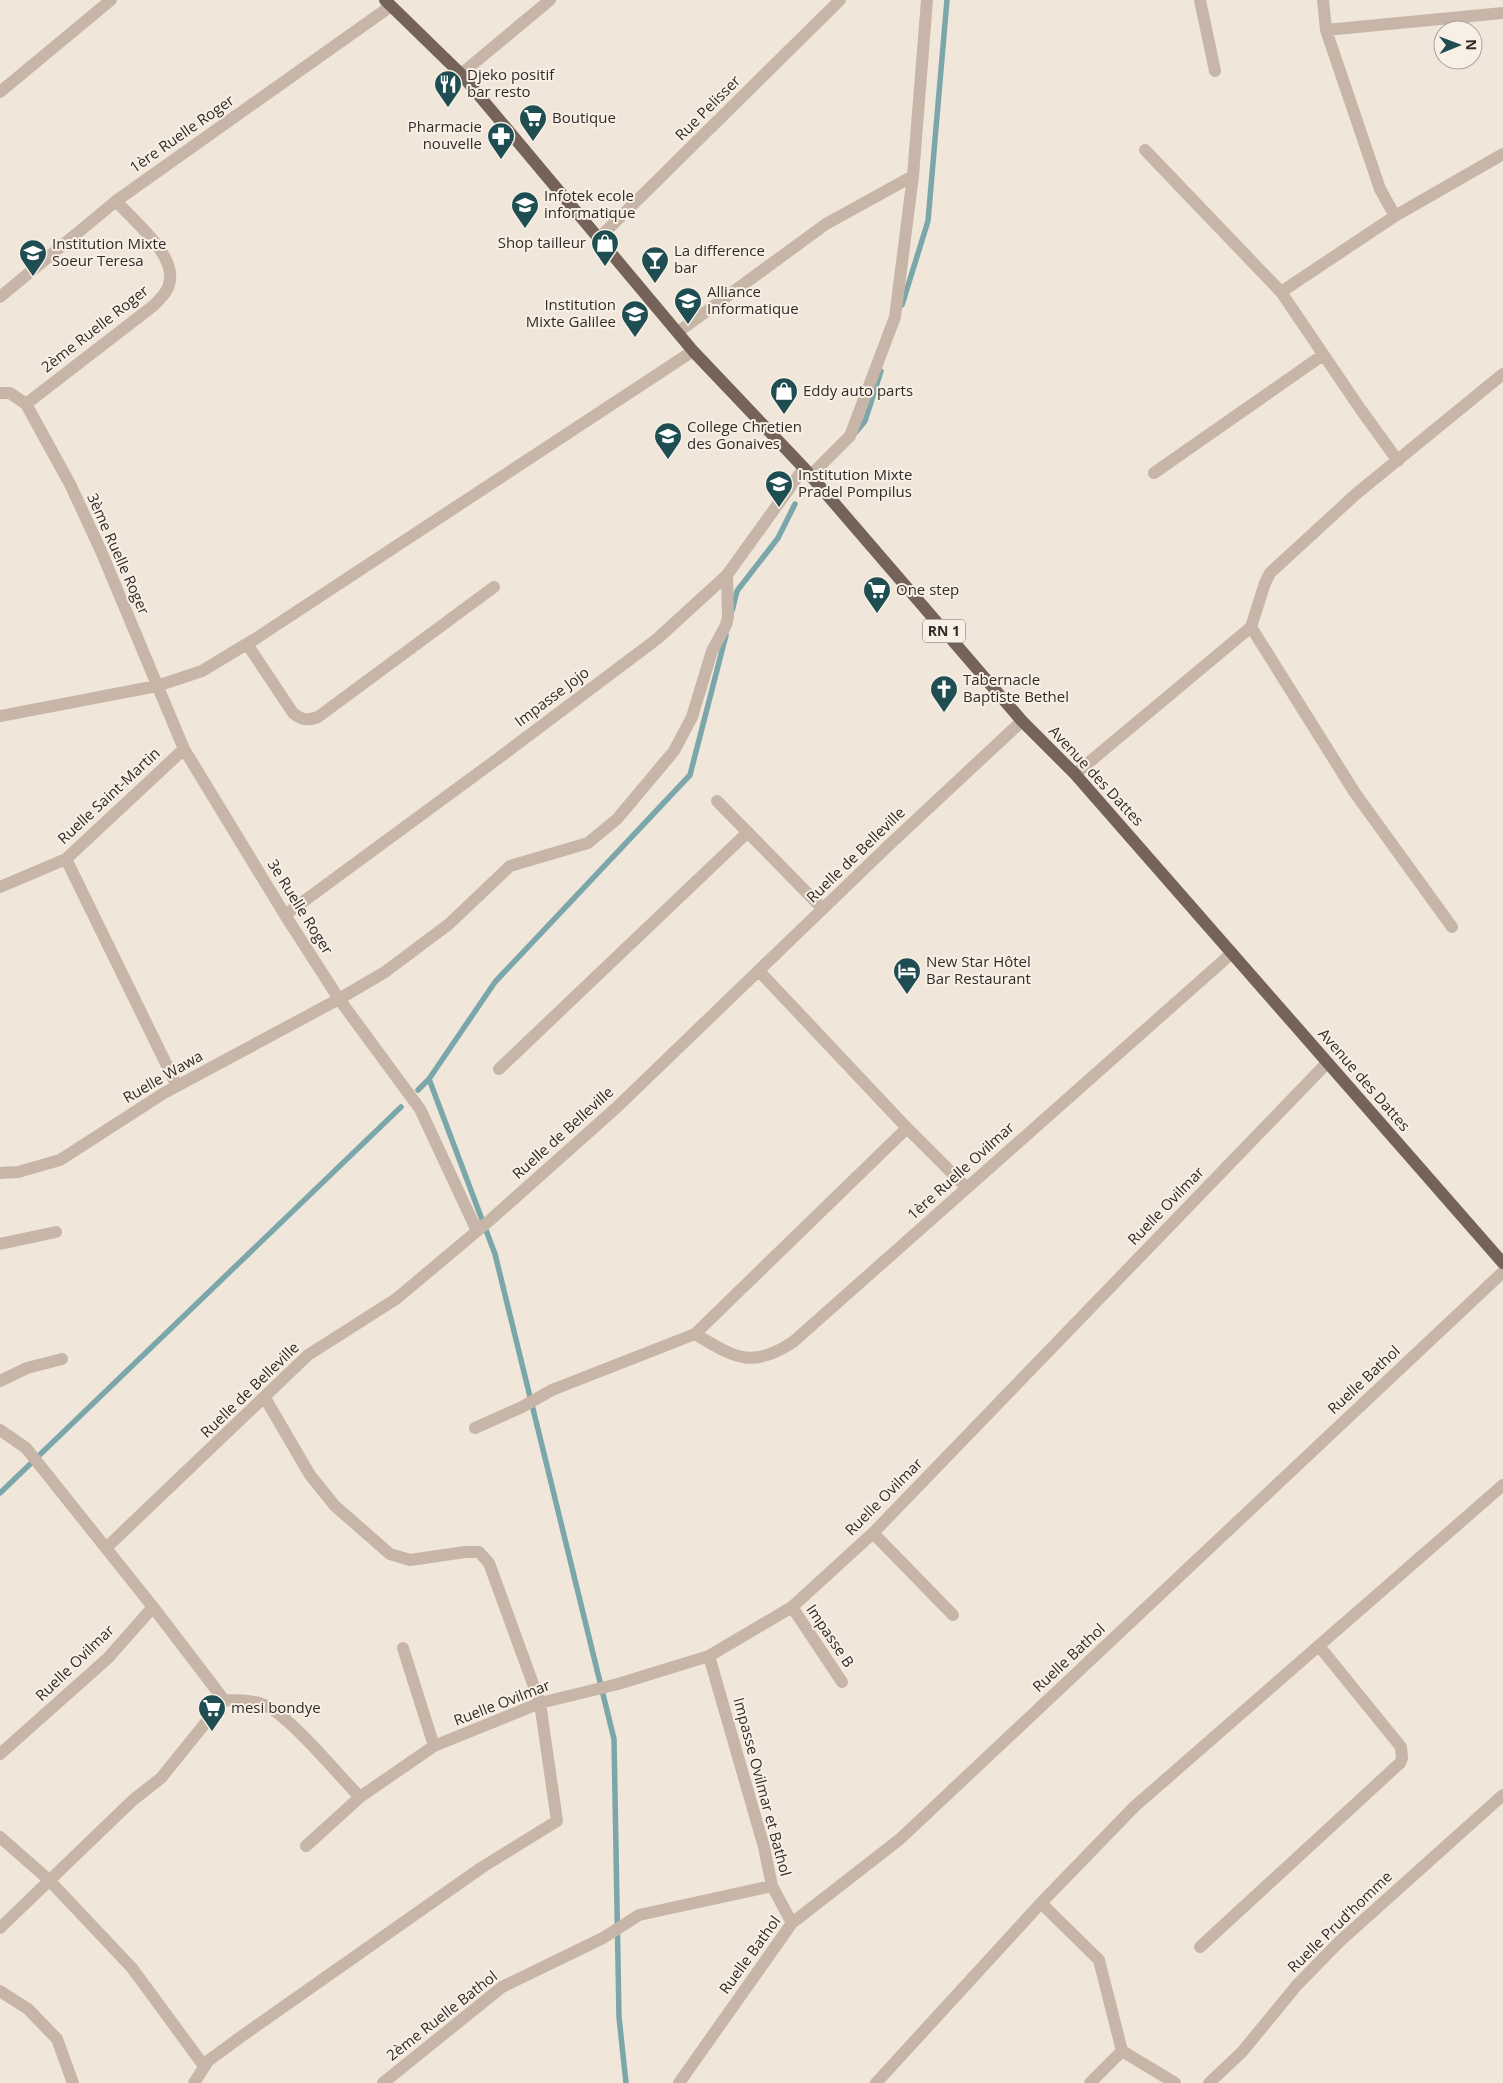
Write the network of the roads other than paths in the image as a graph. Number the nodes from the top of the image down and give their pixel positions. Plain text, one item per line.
1 (111, 0) edge
2 (550, 0) edge
3 (840, 0) edge
4 (927, 0) edge
5 (1200, 0) edge
6 (1323, 0) edge
7 (388, 3) edge
8 (1503, 13) edge
9 (1326, 30) junction
10 (1215, 71) dead end
11 (461, 74) junction
12 (0, 92) edge
13 (1145, 150) dead end
14 (1503, 154) edge
15 (913, 176) junction
16 (116, 201) junction
17 (1395, 216) junction
18 (599, 238) junction
19 (1281, 292) junction
20 (0, 297) edge
21 (678, 332) junction
22 (693, 351) junction
23 (1324, 355) junction
24 (1503, 374) edge
25 (0, 393) edge
26 (26, 404) junction
27 (1398, 461) junction
28 (807, 472) junction
29 (1154, 473) dead end
30 (727, 575) junction
31 (494, 587) dead end
32 (1251, 627) junction
33 (247, 644) junction
34 (158, 686) junction
35 (0, 716) edge
36 (1022, 721) junction
37 (184, 749) junction
38 (1075, 774) junction
39 (717, 801) dead end
40 (748, 832) junction
41 (66, 859) junction
42 (0, 887) edge
43 (823, 909) junction
44 (285, 915) junction
45 (1452, 927) dead end
46 (1232, 953) junction
47 (759, 971) junction
48 (339, 999) junction
49 (1327, 1063) junction
50 (498, 1069) dead end
51 (177, 1086) junction
52 (907, 1128) junction
53 (0, 1173) edge
54 (967, 1188) junction
55 (482, 1226) junction
56 (56, 1232) dead end
57 (0, 1244) edge
58 (1503, 1263) edge
59 (1503, 1272) edge
60 (695, 1334) junction
61 (62, 1359) dead end
62 (0, 1381) edge
63 (265, 1398) junction
64 (476, 1428) dead end
65 (0, 1430) edge
66 (1503, 1485) edge
67 (873, 1533) junction
68 (106, 1548) junction
69 (153, 1607) junction
70 (792, 1607) junction
71 (953, 1615) dead end
72 (1318, 1646) junction
73 (404, 1648) dead end
74 (709, 1656) junction
75 (842, 1682) dead end
76 (224, 1700) junction
77 (540, 1703) junction
78 (434, 1746) junction
79 (0, 1754) edge
80 (1503, 1795) edge
81 (360, 1797) junction
82 (0, 1837) edge
83 (306, 1846) dead end
84 (49, 1880) junction
85 (772, 1886) junction
86 (1041, 1902) junction
87 (792, 1923) junction
88 (0, 1928) edge
89 (1200, 1948) dead end
90 (0, 1991) edge
91 (1122, 2051) junction
92 (204, 2066) junction
93 (73, 2083) edge
94 (194, 2083) edge
95 (383, 2083) edge
96 (679, 2083) edge
97 (876, 2083) edge
98 (1090, 2083) edge
99 (1175, 2083) edge
100 (1209, 2083) edge

1 - 12 street
2 - 11 street
3 - 18 street, Rue Pelisser
4 - 15 street, Impasse Jojo
5 - 10 street
6 - 9 street
7 - 11 main road, Avenue des Dattes / RN 1
7 - 16 street, 1ère Ruelle Roger
8 - 9 street
9 - 17 street
11 - 18 main road, Avenue des Dattes / RN 1
13 - 19 street
14 - 17 street
15 - 21 street
15 - 28 street, Impasse Jojo
16 - 20 street, 1ère Ruelle Roger
16 - 26 street, 2ème Ruelle Roger
17 - 19 street
18 - 21 main road, Avenue des Dattes / RN 1
19 - 23 street
21 - 22 main road, Avenue des Dattes / RN 1
22 - 28 main road, Avenue des Dattes / RN 1
22 - 33 street
23 - 27 street
23 - 29 street
24 - 27 street
25 - 26 street
26 - 34 street, 3ème Ruelle Roger
27 - 32 street
28 - 30 street, Impasse Jojo
28 - 36 main road, Avenue des Dattes / RN 1
30 - 44 street, Impasse Jojo
30 - 48 street, Ruelle Wawa
31 - 33 street
32 - 38 street
32 - 45 street
33 - 34 street
34 - 35 street
34 - 37 street, 3ème Ruelle Roger
36 - 38 main road, Avenue des Dattes / RN 1
36 - 43 street, Ruelle de Belleville
37 - 41 street, Ruelle Saint-Martin
37 - 44 street, 3e Ruelle Roger
38 - 46 main road, Avenue des Dattes / RN 1
39 - 40 street
40 - 43 street
40 - 50 street
41 - 42 street, Ruelle Saint-Martin
41 - 51 street
43 - 47 street, Ruelle de Belleville
44 - 48 street, 3e Ruelle Roger
46 - 49 main road, Avenue des Dattes / RN 1
46 - 54 street, 1ère Ruelle Ovilmar
47 - 52 street
47 - 55 street, Ruelle de Belleville
48 - 51 street, Ruelle Wawa
48 - 55 street, 3e Ruelle Roger
49 - 58 main road, Avenue des Dattes / RN 1
49 - 67 street, Ruelle Ovilmar
51 - 53 street, Ruelle Wawa
52 - 54 street
52 - 60 street
54 - 60 street, 1ère Ruelle Ovilmar
55 - 63 street, Ruelle de Belleville
56 - 57 street
59 - 87 street, Ruelle Bathol
60 - 64 street
61 - 62 street
63 - 68 street, Ruelle de Belleville
63 - 77 street
65 - 68 street
66 - 72 street
67 - 70 street, Ruelle Ovilmar
67 - 71 street
68 - 69 street
69 - 76 street
69 - 79 street, Ruelle Ovilmar
70 - 74 street, Ruelle Ovilmar
70 - 75 street, Impasse B
72 - 86 street
72 - 89 street
73 - 78 street
74 - 77 street, Ruelle Ovilmar
74 - 85 street, Impasse Ovilmar et Bathol
76 - 81 street
76 - 84 street
77 - 78 street, Ruelle Ovilmar
77 - 92 street
78 - 81 street, Ruelle Ovilmar
80 - 100 street, Ruelle Prud'homme
81 - 83 street, Ruelle Ovilmar
82 - 84 street
84 - 88 street
84 - 92 street
85 - 87 street, Impasse Ovilmar et Bathol
85 - 95 street, 2ème Ruelle Bathol
86 - 91 street
86 - 97 street
87 - 96 street, Ruelle Bathol
90 - 93 street
91 - 98 street
91 - 99 street
92 - 94 street

